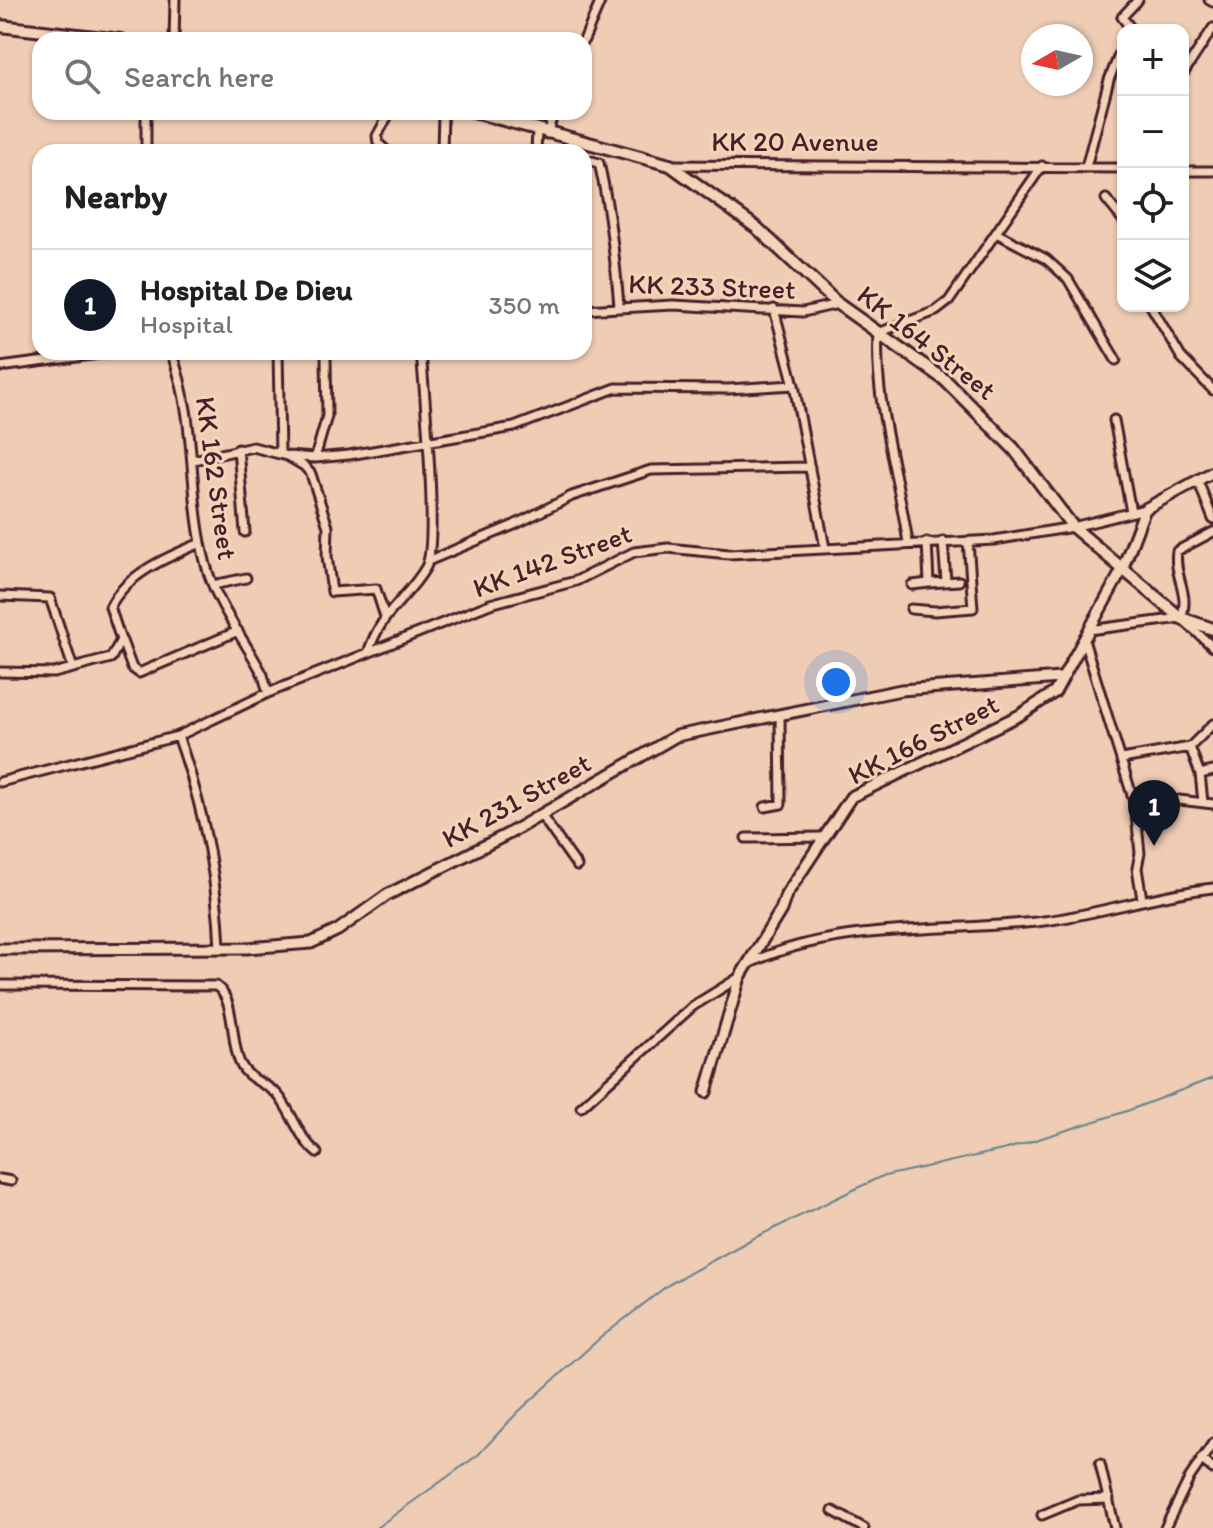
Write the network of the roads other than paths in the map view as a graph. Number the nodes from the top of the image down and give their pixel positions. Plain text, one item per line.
1 (175, 0) edge
2 (601, 0) edge
3 (1138, 0) edge
4 (1126, 24) edge
5 (0, 26) edge
6 (1213, 28) edge
7 (52, 32) edge
8 (174, 32) edge
9 (587, 32) edge
10 (1117, 60) edge
11 (1189, 62) edge
12 (146, 120) edge
13 (386, 120) edge
14 (443, 120) edge
15 (501, 120) edge
16 (549, 120) edge
17 (542, 132) junction
18 (146, 144) edge
19 (379, 144) edge
20 (442, 144) edge
21 (538, 144) edge
22 (568, 144) edge
23 (592, 150) edge
24 (592, 161) edge
25 (670, 165) junction
26 (1042, 166) junction
27 (1086, 167) junction
28 (1117, 168) edge
29 (1189, 171) edge
30 (1213, 171) edge
31 (1106, 199) dead end
32 (1117, 213) edge
33 (998, 234) junction
34 (838, 304) junction
35 (619, 306) junction
36 (592, 309) edge
37 (774, 309) junction
38 (1155, 312) edge
39 (878, 333) junction
40 (54, 360) edge
41 (173, 360) edge
42 (278, 360) edge
43 (326, 360) edge
44 (422, 360) edge
45 (1116, 360) dead end
46 (0, 367) edge
47 (794, 385) junction
48 (1213, 390) edge
49 (1114, 420) dead end
50 (427, 443) junction
51 (238, 449) junction
52 (283, 455) junction
53 (315, 458) junction
54 (193, 460) junction
55 (810, 467) junction
56 (1213, 472) edge
57 (1198, 481) junction
58 (1145, 509) junction
59 (1131, 512) junction
60 (1213, 519) edge
61 (1073, 527) junction
62 (245, 532) dead end
63 (1213, 532) edge
64 (943, 541) junction
65 (968, 541) junction
66 (927, 542) junction
67 (201, 543) junction
68 (908, 543) junction
69 (825, 548) junction
70 (428, 561) junction
71 (1122, 570) junction
72 (246, 578) dead end
73 (946, 581) junction
74 (959, 581) dead end
75 (929, 583) junction
76 (213, 585) junction
77 (912, 585) dead end
78 (0, 596) edge
79 (911, 609) dead end
80 (385, 617) junction
81 (1181, 618) junction
82 (1213, 629) edge
83 (238, 631) junction
84 (1086, 635) junction
85 (121, 640) junction
86 (1213, 647) edge
87 (368, 653) junction
88 (73, 668) junction
89 (0, 672) edge
90 (1060, 678) junction
91 (268, 693) junction
92 (780, 715) junction
93 (1213, 724) edge
94 (178, 736) junction
95 (1190, 747) junction
96 (1122, 759) junction
97 (1213, 771) edge
98 (1200, 774) junction
99 (0, 782) edge
100 (1203, 802) junction
101 (1213, 804) edge
102 (765, 807) dead end
103 (1136, 811) junction
104 (541, 815) junction
105 (824, 837) junction
106 (746, 838) dead end
107 (577, 866) dead end
108 (1213, 888) edge
109 (1142, 899) junction
110 (220, 948) junction
111 (0, 949) edge
112 (748, 964) junction
113 (740, 977) junction
114 (0, 985) edge
115 (706, 1092) dead end
116 (581, 1107) dead end
117 (317, 1153) dead end
118 (0, 1179) edge
119 (11, 1181) dead end
120 (1213, 1443) edge
121 (1201, 1459) junction
122 (1100, 1464) dead end
123 (1213, 1469) edge
124 (1109, 1499) junction
125 (833, 1511) dead end
126 (1042, 1515) dead end
127 (864, 1528) edge
128 (1115, 1528) edge
129 (1165, 1528) edge

1 - 8 street
2 - 9 street
3 - 4 street
5 - 7 main road
6 - 11 street
10 - 27 street
12 - 18 street
13 - 19 street
14 - 20 street
15 - 17 main road, KK 20 Avenue
16 - 17 street
17 - 21 street
17 - 22 main road, KK 20 Avenue
23 - 25 main road, KK 20 Avenue
24 - 35 street
25 - 26 street, KK 20 Avenue
25 - 34 main road, KK 164 Street
26 - 27 street, KK 20 Avenue
26 - 33 street
27 - 28 street, KK 20 Avenue
29 - 30 street
31 - 32 street
33 - 39 street
33 - 45 street
34 - 37 street, KK 233 Street
34 - 39 main road, KK 164 Street
35 - 36 street, KK 233 Street
35 - 37 street, KK 233 Street
37 - 47 street
38 - 48 street
39 - 61 main road, KK 164 Street
39 - 68 street
40 - 46 street
41 - 54 street, KK 162 Street
42 - 52 street
43 - 53 street
44 - 50 street
47 - 50 street
47 - 55 street
49 - 59 street
50 - 53 street
50 - 70 street
51 - 52 street
51 - 54 street
51 - 62 street
52 - 53 street
52 - 80 street
54 - 67 street, KK 162 Street
55 - 69 street
55 - 70 street
56 - 57 street
57 - 58 street
57 - 60 street
58 - 59 street, KK 142 Street
58 - 71 street, KK 166 Street
59 - 61 street, KK 142 Street
61 - 65 street, KK 142 Street
61 - 71 main road, KK 164 Street
63 - 81 street
64 - 65 street, KK 142 Street
64 - 66 street, KK 142 Street
64 - 73 street
65 - 79 street
66 - 68 street, KK 142 Street
66 - 75 street
67 - 76 street, KK 162 Street
67 - 85 street
68 - 69 street, KK 142 Street
69 - 87 street, KK 142 Street
70 - 80 street
71 - 81 main road, KK 164 Street
71 - 84 street, KK 166 Street
72 - 76 street
73 - 74 street
73 - 75 street
75 - 77 street
76 - 83 street, KK 162 Street
78 - 88 street
80 - 87 street
81 - 82 main road, KK 164 Street
81 - 84 street
81 - 86 street
83 - 85 street
83 - 91 street, KK 162 Street
84 - 90 street, KK 166 Street
84 - 96 street
85 - 88 street
87 - 91 street, KK 142 Street
88 - 89 street
90 - 92 street, KK 231 Street
90 - 105 street, KK 166 Street
91 - 94 street, KK 142 Street
92 - 102 street
92 - 104 street, KK 231 Street
93 - 95 street
94 - 99 street, KK 142 Street
94 - 110 street
95 - 96 street
95 - 98 street
96 - 103 street
97 - 98 street
98 - 100 street
100 - 101 street
100 - 103 street
103 - 109 street
104 - 107 street
104 - 110 street, KK 231 Street
105 - 106 street
105 - 112 street, KK 166 Street
108 - 109 street
109 - 112 street
110 - 111 street, KK 231 Street
112 - 113 street, KK 166 Street
113 - 115 street, KK 166 Street
113 - 116 street
114 - 117 street
118 - 119 street
120 - 121 street
121 - 123 street
121 - 129 street
122 - 124 street
124 - 126 street
124 - 128 street
125 - 127 street

